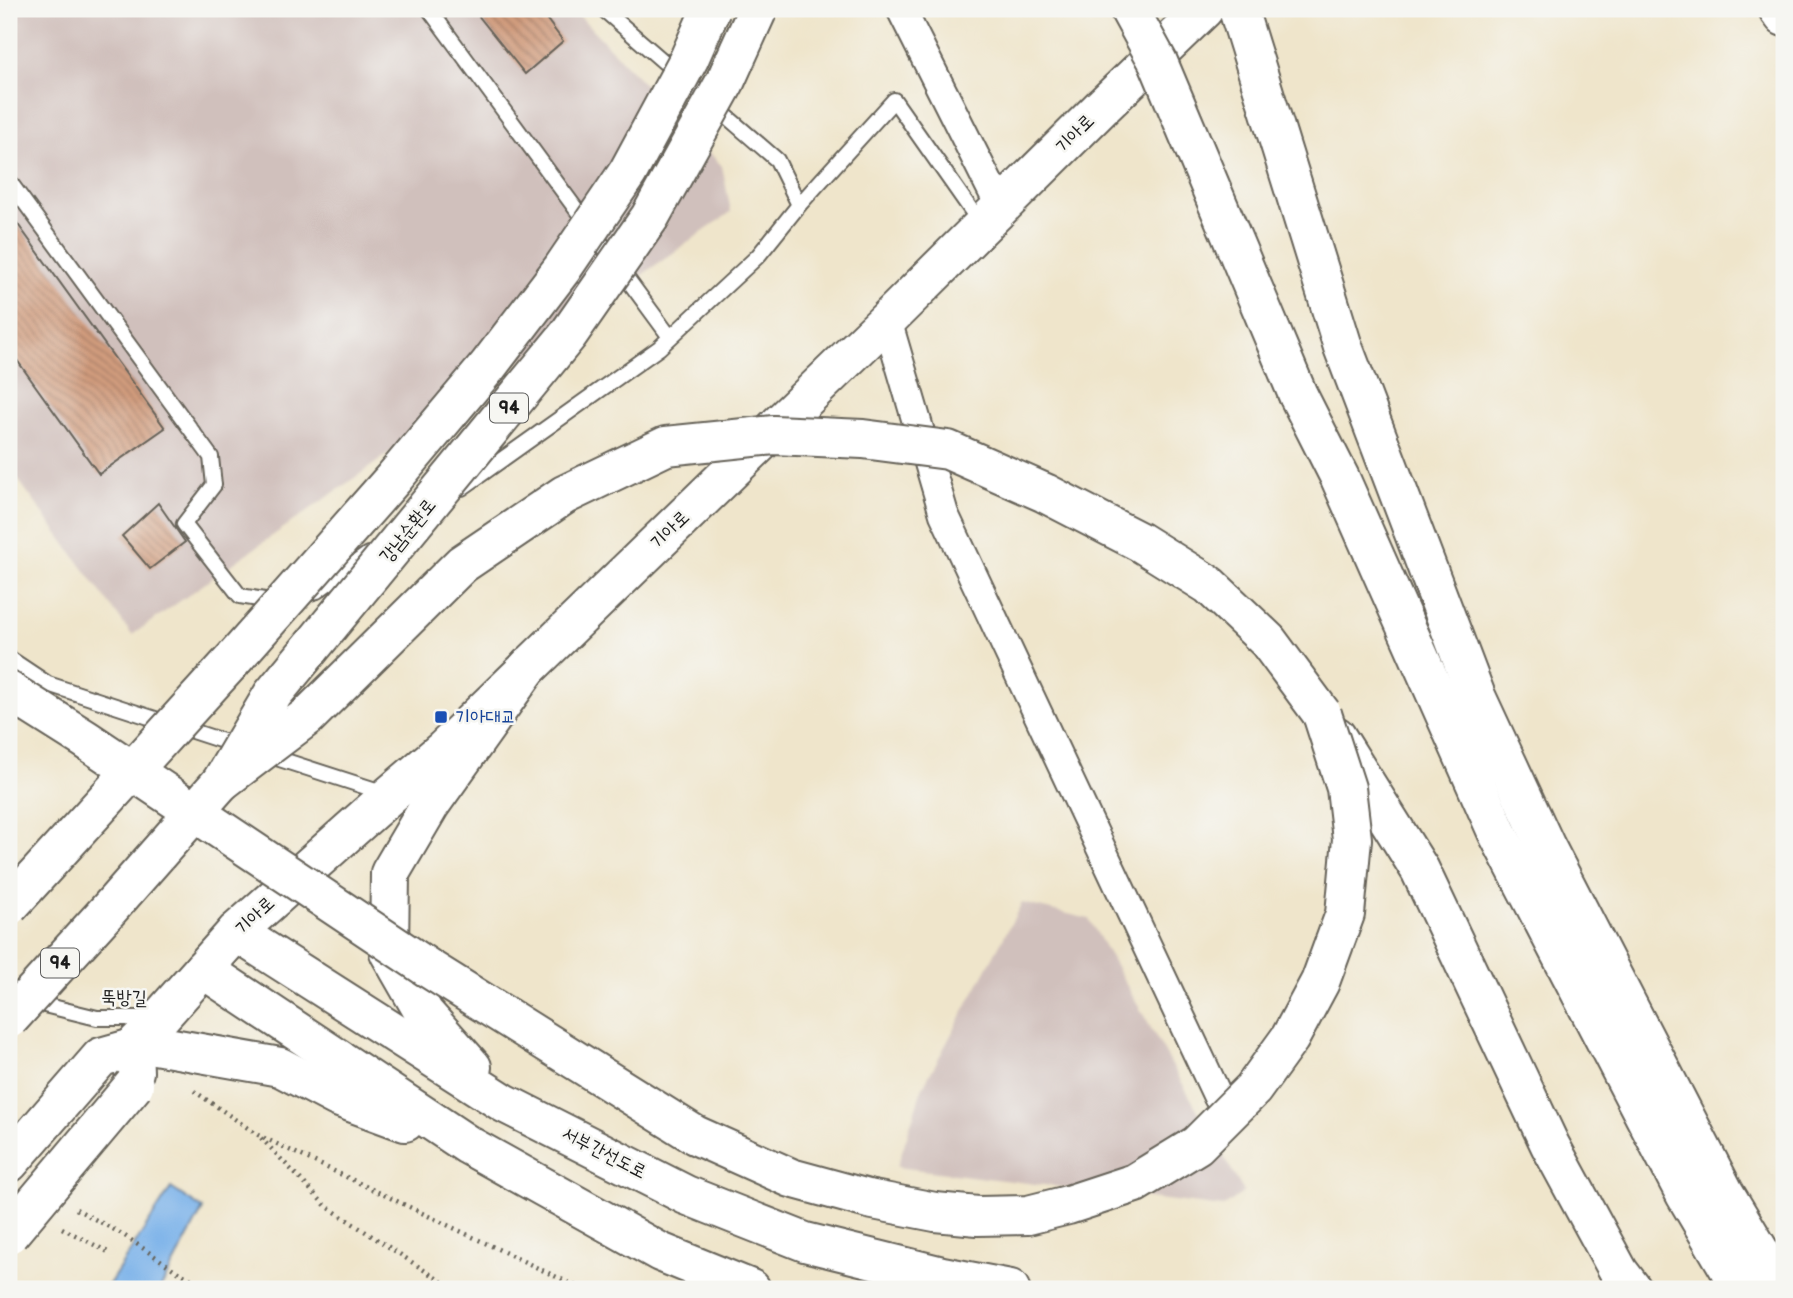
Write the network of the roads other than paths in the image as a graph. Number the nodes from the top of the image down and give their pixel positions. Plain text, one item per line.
1 (429, 9) edge
2 (603, 9) edge
3 (710, 9) edge
4 (758, 9) edge
5 (901, 9) edge
6 (1129, 9) edge
7 (1204, 9) edge
8 (1238, 9) edge
9 (1778, 9) edge
10 (1784, 17) edge
11 (9, 181) edge
12 (799, 205) junction
13 (991, 217) junction
14 (887, 320) junction
15 (670, 337) junction
16 (9, 658) edge
17 (529, 666) junction
18 (9, 691) edge
19 (1322, 714) junction
20 (221, 782) junction
21 (390, 795) junction
22 (9, 906) edge
23 (236, 932) junction
24 (203, 969) junction
25 (9, 989) edge
26 (9, 1019) edge
27 (133, 1041) junction
28 (1218, 1097) dead end
29 (504, 1102) junction
30 (468, 1145) junction
31 (9, 1163) edge
32 (9, 1234) edge
33 (751, 1289) edge
34 (1010, 1289) edge
35 (1632, 1289) edge
36 (1741, 1289) edge
37 (1782, 1289) edge

1 - 15 lane
2 - 12 lane
3 - 22 main road, 94, bridge
4 - 20 main road, 강남순환로 / 94, bridge
5 - 13 street
6 - 36 main road, bridge
7 - 13 main road, 기아로
8 - 37 main road
9 - 10 main road
11 - 15 lane
12 - 13 lane
12 - 15 lane
13 - 14 main road, 기아로
14 - 17 main road, 기아로
14 - 28 street
16 - 21 lane
17 - 21 main road, 기아로
17 - 29 main road
18 - 19 main road, bridge
19 - 20 main road, bridge
19 - 35 main road, bridge
20 - 26 main road, 강남순환로 / 94, bridge
21 - 23 main road, 기아로
23 - 24 main road, 기아로
23 - 29 main road, 서부간선도로
24 - 27 main road, 기아로
24 - 30 main road
25 - 27 lane, 뚝방길
27 - 30 main road
27 - 31 main road, 기아로
27 - 32 main road, bridge
29 - 34 main road, 서부간선도로
30 - 33 main road

